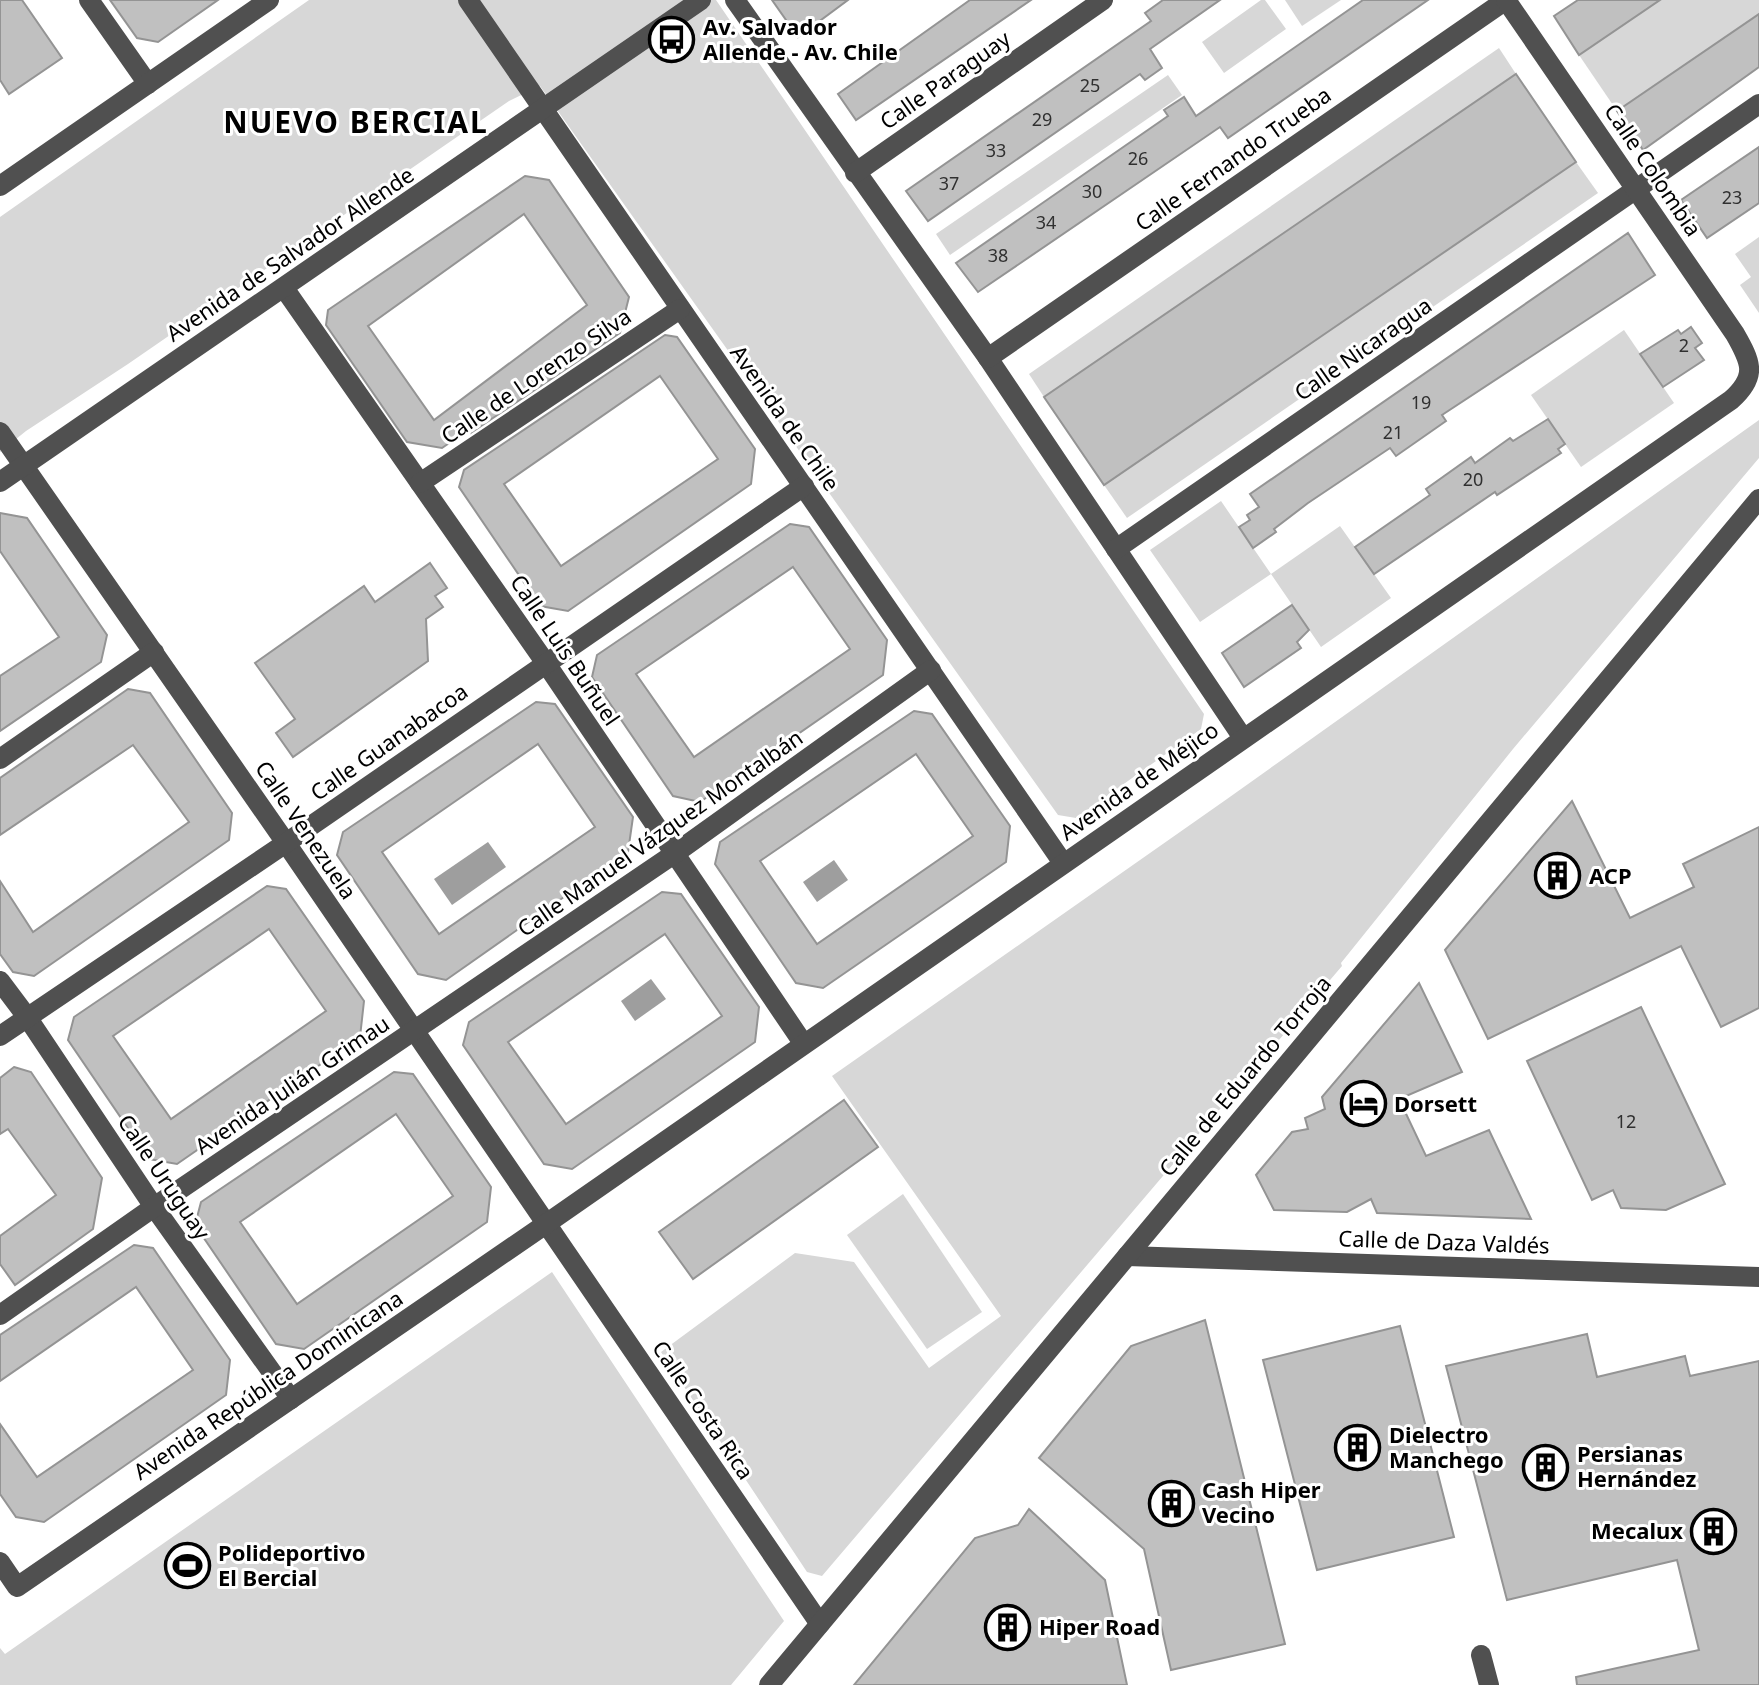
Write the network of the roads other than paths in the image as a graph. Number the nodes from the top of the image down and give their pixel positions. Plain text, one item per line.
1 (89, 0) edge
2 (269, 0) edge
3 (468, 0) edge
4 (701, 0) edge
5 (735, 0) edge
6 (1103, 0) edge
7 (1506, 0) edge
8 (148, 84) junction
9 (1759, 104) edge
10 (543, 110) junction
11 (855, 173) junction
12 (0, 186) edge
13 (1637, 188) junction
14 (284, 288) junction
15 (680, 309) junction
16 (988, 358) junction
17 (1751, 372) joint
18 (0, 432) edge
19 (24, 465) junction
20 (0, 482) edge
21 (420, 483) junction
22 (804, 486) junction
23 (1759, 499) edge
24 (1116, 549) junction
25 (154, 652) junction
26 (545, 662) junction
27 (931, 670) junction
28 (1243, 738) junction
29 (0, 759) edge
30 (286, 843) junction
31 (674, 854) junction
32 (1063, 863) junction
33 (0, 981) edge
34 (27, 1017) junction
35 (414, 1032) junction
36 (0, 1036) edge
37 (803, 1043) junction
38 (154, 1207) junction
39 (546, 1224) junction
40 (1127, 1256) junction
41 (1759, 1277) edge
42 (0, 1315) edge
43 (291, 1399) junction
44 (0, 1562) edge
45 (820, 1624) junction
46 (1481, 1655) dead end
47 (769, 1685) edge
48 (1489, 1685) edge

1 - 8 street
2 - 8 street
3 - 10 street, Avenida de Chile
4 - 10 street, Avenida de Salvador Allende
5 - 11 street
6 - 11 street, Calle Paraguay
7 - 13 street, Calle Colombia
7 - 16 street, Calle Fernando Trueba
8 - 12 street
9 - 13 street, Calle Nicaragua
10 - 14 street, Avenida de Salvador Allende
10 - 15 street, Avenida de Chile
11 - 16 street
13 - 17 street, Calle Colombia
13 - 24 street, Calle Nicaragua
14 - 19 street, Avenida de Salvador Allende
14 - 21 street, Calle Luis Buñuel
15 - 21 street, Calle de Lorenzo Silva
15 - 22 street, Avenida de Chile
16 - 24 street
17 - 28 street, Avenida de Méjico
18 - 19 street
19 - 20 street, Avenida de Salvador Allende
19 - 25 street, Calle Venezuela
21 - 26 street, Calle Luis Buñuel
22 - 26 street, Calle Guanabacoa
22 - 27 street, Avenida de Chile
23 - 40 street, Calle de Eduardo Torroja
24 - 28 street
25 - 29 street
25 - 30 street, Calle Venezuela
26 - 30 street, Calle Guanabacoa
26 - 31 street, Calle Luis Buñuel
27 - 31 street, Calle Manuel Vázquez Montalbán
27 - 32 street, Avenida de Chile
28 - 32 street, Avenida de Méjico
30 - 34 street, Calle Guanabacoa
30 - 35 street, Calle Venezuela
31 - 35 street, Calle Manuel Vázquez Montalbán
31 - 37 street, Calle Luis Buñuel
32 - 37 street, Avenida de Méjico
33 - 34 street, Calle Uruguay
34 - 36 street, Calle Guanabacoa
34 - 38 street, Calle Uruguay
35 - 38 street, Avenida Julián Grimau
35 - 39 street, Calle Venezuela
37 - 39 street, Avenida de Méjico
38 - 42 street, Avenida Julián Grimau
38 - 43 street, Calle Uruguay
39 - 43 street, Avenida República Dominicana
39 - 45 street, Calle Costa Rica
40 - 41 street, Calle de Daza Valdés
40 - 45 street, Calle de Eduardo Torroja
43 - 44 street, Avenida República Dominicana
45 - 47 street, Calle de Eduardo Torroja
46 - 48 street

